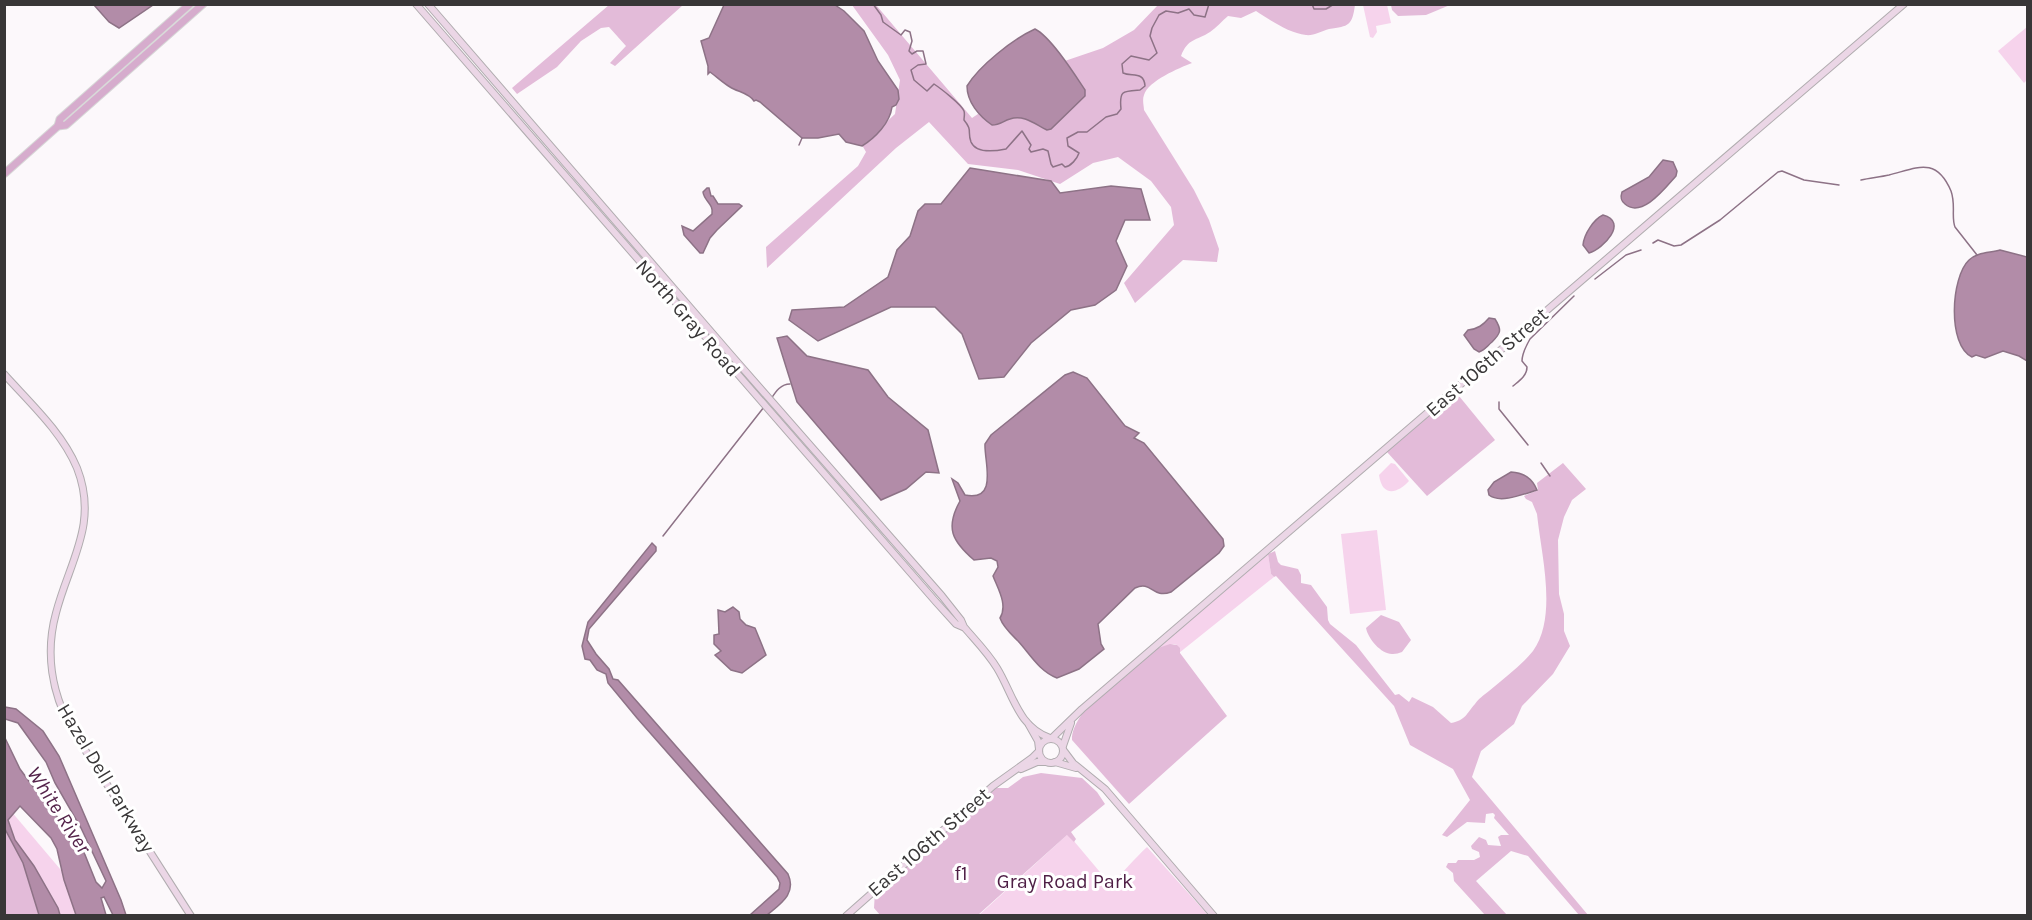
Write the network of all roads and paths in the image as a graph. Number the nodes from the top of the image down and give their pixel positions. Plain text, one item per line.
1 (190, 4) edge
2 (203, 4) edge
3 (416, 4) edge
4 (428, 4) edge
5 (1904, 4) edge
6 (58, 126) junction
7 (4, 174) edge
8 (4, 374) edge
9 (964, 627) junction
10 (1072, 720) junction
11 (1029, 725) junction
12 (1051, 738) junction
13 (1063, 749) junction
14 (1039, 750) junction
15 (1046, 762) junction
16 (1055, 762) junction
17 (1082, 770) junction
18 (1015, 771) junction
19 (191, 915) edge
20 (846, 915) edge
21 (1214, 915) edge

1 - 6 main road
2 - 6 main road
3 - 9 street, North Gray Road
4 - 9 street, North Gray Road
5 - 10 street, East 106th Street
6 - 7 main road
8 - 19 street, Hazel Dell Parkway
9 - 11 street, North Gray Road
10 - 12 street, East 106th Street
10 - 13 street, East 106th Street
11 - 12 street, North Gray Road
11 - 14 street, North Gray Road
12 - 13 street
12 - 14 street
13 - 16 street
13 - 17 street
14 - 15 street
14 - 18 street, East 106th Street
15 - 16 street
15 - 18 street, East 106th Street
16 - 17 street
17 - 21 street
18 - 20 street, East 106th Street

